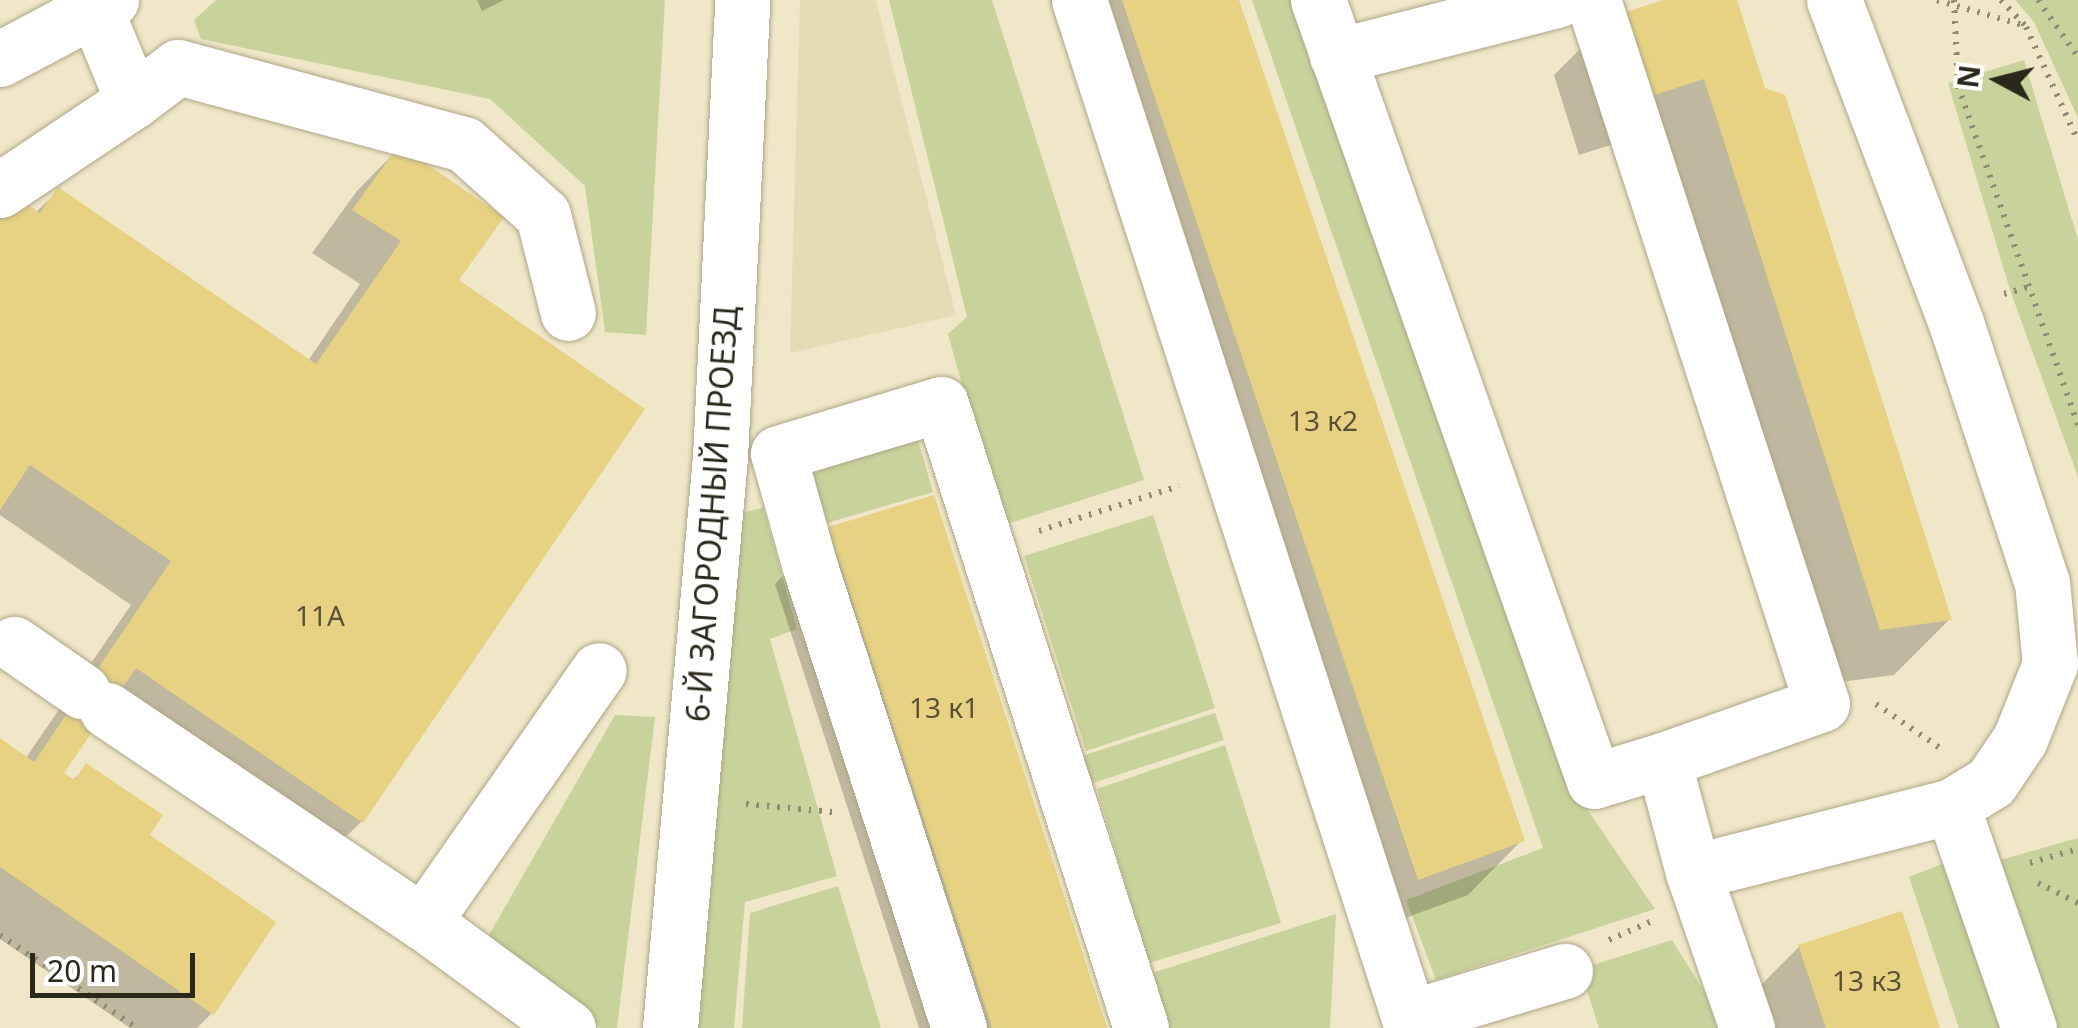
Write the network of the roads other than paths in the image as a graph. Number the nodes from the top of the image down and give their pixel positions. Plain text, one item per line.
1 (742, 0) edge
2 (1079, 0) edge
3 (1318, 0) edge
4 (1557, 0) edge
5 (1594, 0) edge
6 (1834, 0) edge
7 (103, 4) edge
8 (1337, 56) junction
9 (0, 59) edge
10 (134, 101) junction
11 (0, 190) edge
12 (568, 313) dead end
13 (778, 453) junction
14 (720, 456) junction
15 (14, 644) dead end
16 (600, 670) dead end
17 (1663, 760) junction
18 (1971, 794) junction
19 (1693, 872) junction
20 (423, 922) junction
21 (1578, 959) road end
22 (568, 1028) edge
23 (670, 1028) edge
24 (959, 1028) edge
25 (1141, 1028) edge
26 (1747, 1028) edge
27 (2029, 1028) edge

1 - 14 street, 6-Й ЗАГОРОДНЫЙ ПРОЕЗД
2 - 21 street
3 - 8 street
4 - 8 street
5 - 17 street
6 - 18 street
7 - 9 street
7 - 10 street
8 - 17 street
10 - 11 street
10 - 12 street
13 - 14 street
13 - 24 street
13 - 25 street
14 - 23 street, 6-Й ЗАГОРОДНЫЙ ПРОЕЗД
15 - 20 street
16 - 20 street
17 - 19 street
18 - 19 street
18 - 27 street
19 - 26 street
20 - 22 street

